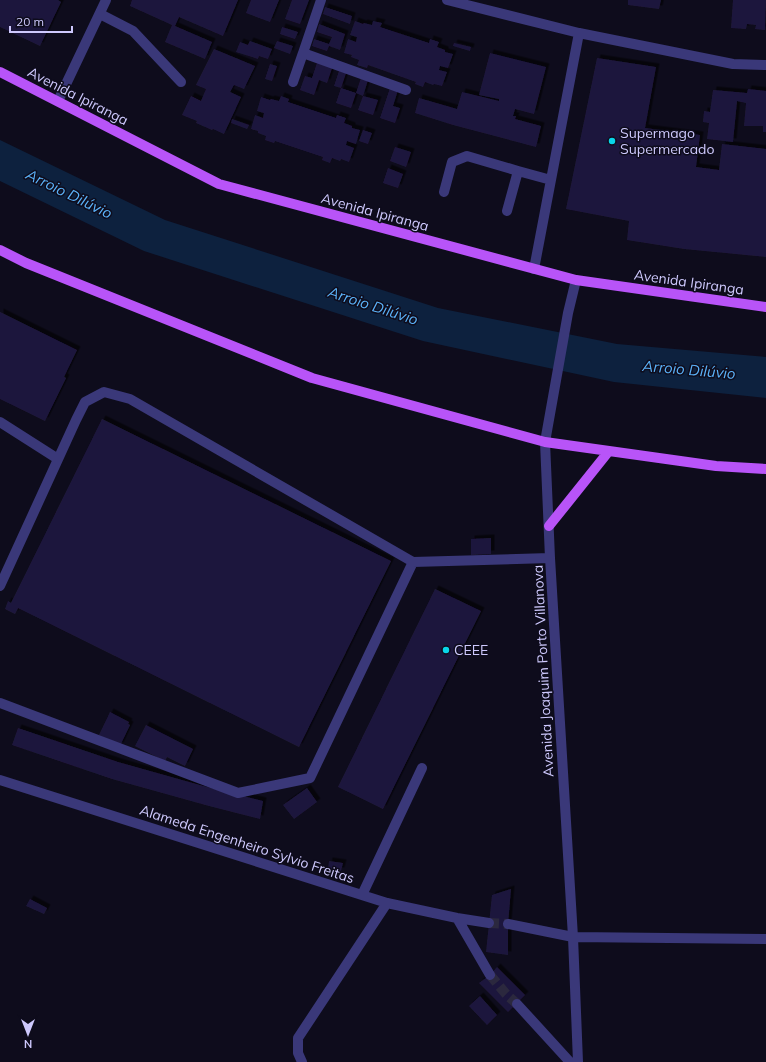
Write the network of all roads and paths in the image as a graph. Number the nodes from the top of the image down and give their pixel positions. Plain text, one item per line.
1 (106, 0) edge
2 (321, 0) edge
3 (447, 0) edge
4 (100, 14) junction
5 (579, 33) junction
6 (303, 53) junction
7 (766, 65) edge
8 (0, 72) edge
9 (181, 82) dead end
10 (293, 82) dead end
11 (406, 90) dead end
12 (58, 101) junction
13 (518, 171) junction
14 (551, 180) junction
15 (444, 192) dead end
16 (507, 211) dead end
17 (0, 250) edge
18 (534, 269) junction
19 (576, 280) junction
20 (766, 307) edge
21 (0, 422) edge
22 (545, 442) junction
23 (609, 451) junction
24 (58, 459) junction
25 (766, 469) edge
26 (548, 526) junction
27 (550, 558) junction
28 (412, 562) junction
29 (0, 586) edge
30 (0, 703) edge
31 (422, 768) dead end
32 (0, 780) edge
33 (362, 895) junction
34 (387, 903) junction
35 (457, 918) junction
36 (489, 923) tunnel mouth
37 (508, 924) tunnel mouth
38 (573, 937) junction
39 (766, 939) edge
40 (490, 975) tunnel mouth
41 (517, 1004) tunnel mouth
42 (302, 1062) edge
43 (570, 1062) edge
44 (578, 1062) edge

1 - 4 street
2 - 6 street
3 - 5 street
4 - 9 street
4 - 12 street
5 - 7 street
5 - 14 street
6 - 10 street
6 - 11 street
8 - 12 main road, Avenida Ipiranga
12 - 18 main road, Avenida Ipiranga
13 - 14 street
13 - 15 street
13 - 16 street
14 - 18 street
17 - 22 main road
18 - 19 main road, Avenida Ipiranga
19 - 20 main road, Avenida Ipiranga
19 - 22 street, Avenida Joaquim Porto Villanova
21 - 24 street
22 - 23 main road
22 - 26 street, Avenida Joaquim Porto Villanova
23 - 25 main road
23 - 26 main road
24 - 28 street
24 - 29 street
26 - 27 street, Avenida Joaquim Porto Villanova
27 - 28 street
27 - 38 street, Avenida Joaquim Porto Villanova
28 - 30 street
31 - 33 street
32 - 33 street, Alameda Engenheiro Sylvio Freitas
33 - 34 street, Alameda Engenheiro Sylvio Freitas
34 - 35 street, Alameda Engenheiro Sylvio Freitas
34 - 42 street
35 - 36 street, Alameda Engenheiro Sylvio Freitas
35 - 40 street
37 - 38 street
38 - 39 street
38 - 44 street, Avenida Joaquim Porto Villanova
41 - 43 street

